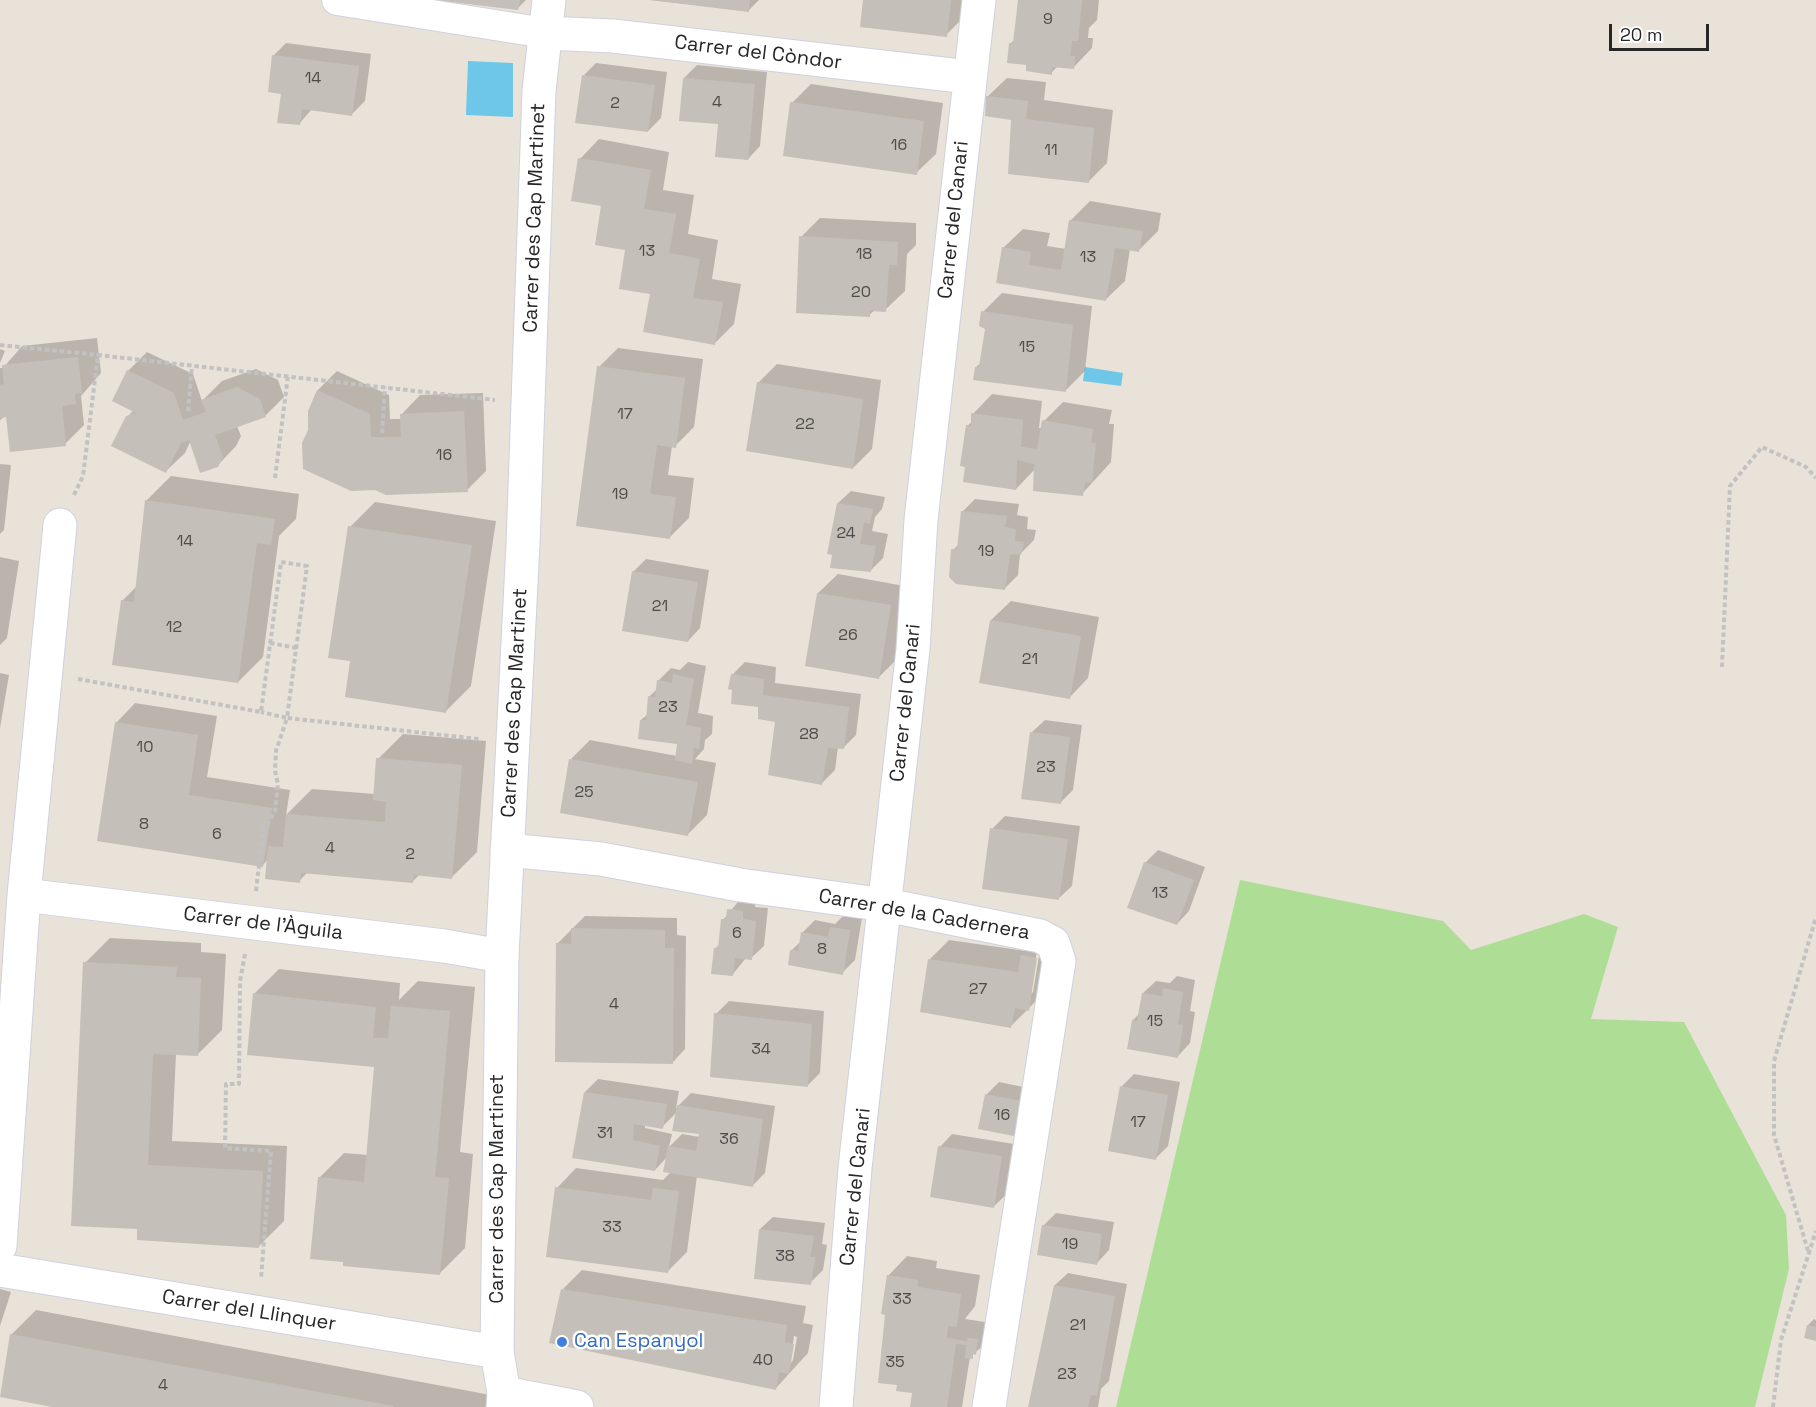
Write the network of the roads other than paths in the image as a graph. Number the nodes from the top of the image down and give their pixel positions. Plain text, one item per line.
1 (337, 0) edge
2 (549, 0) edge
3 (979, 0) edge
4 (546, 33) junction
5 (969, 77) junction
6 (60, 525) road end
7 (507, 850) junction
8 (24, 895) junction
9 (886, 905) junction
10 (502, 956) junction
11 (0, 1246) edge
12 (0, 1270) edge
13 (497, 1352) junction
14 (503, 1400) edge
15 (577, 1407) edge
16 (836, 1407) edge
17 (989, 1407) edge

1 - 4 street
2 - 4 street, Carrer des Cap Martinet
3 - 5 street, Carrer del Canari
4 - 5 street, Carrer del Còndor
4 - 7 street, Carrer des Cap Martinet
5 - 9 street, Carrer del Canari
6 - 8 street
7 - 9 street, Carrer de la Cadernera
7 - 10 street, Carrer des Cap Martinet
8 - 10 street, Carrer de l'Àguila
8 - 11 street
9 - 16 street, Carrer del Canari
9 - 17 street, Carrer de la Cadernera
10 - 13 street, Carrer des Cap Martinet
12 - 13 street, Carrer del Llinquer
13 - 14 street, Carrer des Cap Martinet
14 - 15 street

